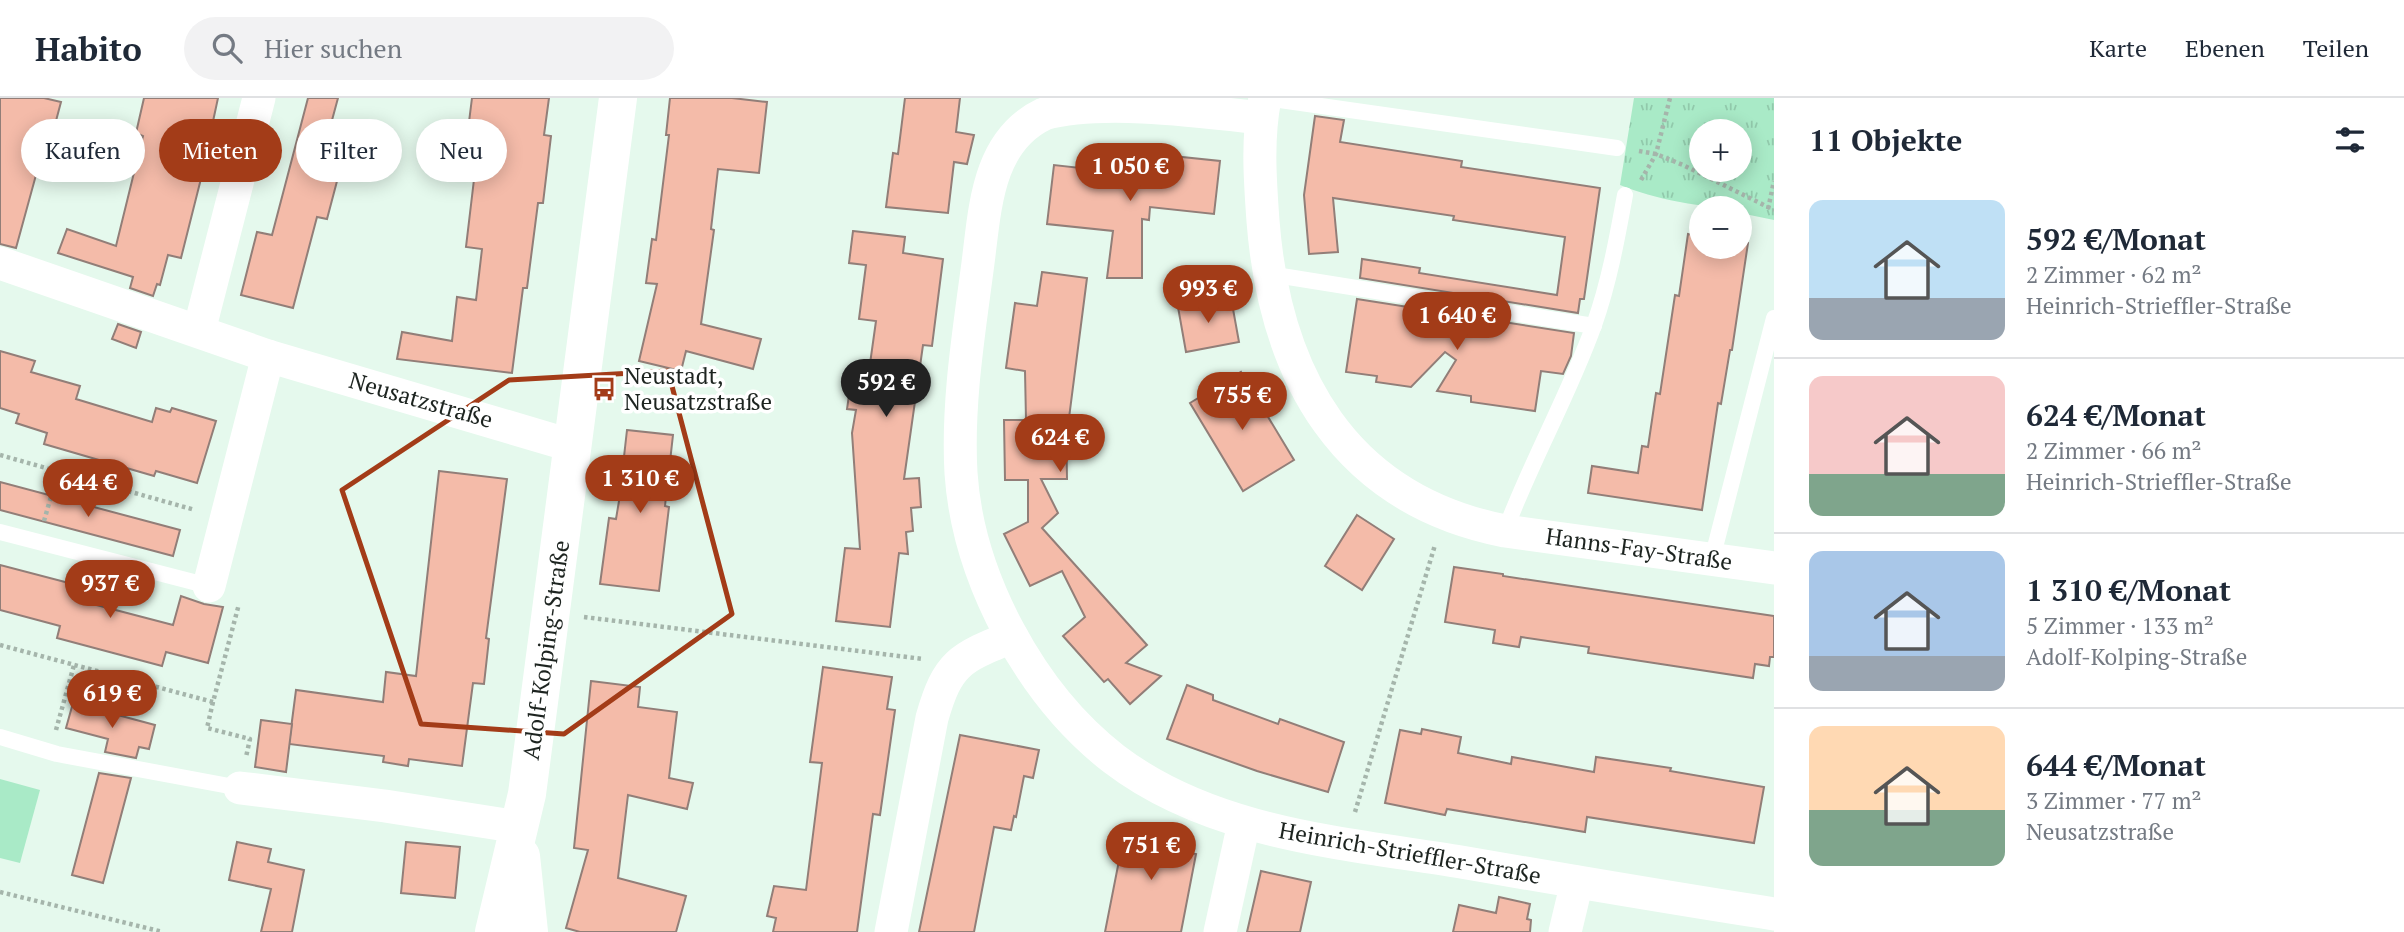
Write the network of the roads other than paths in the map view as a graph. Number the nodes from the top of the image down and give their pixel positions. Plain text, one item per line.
1 (259, 98) edge
2 (618, 98) edge
3 (1263, 108) edge
4 (1617, 148) road end
5 (1625, 195) road end
6 (0, 263) edge
7 (1269, 274) junction
8 (1774, 318) edge
9 (1594, 326) junction
10 (199, 331) junction
11 (268, 356) junction
12 (573, 446) junction
13 (1505, 531) junction
14 (0, 532) edge
15 (1712, 559) junction
16 (1774, 568) edge
17 (209, 586) joint
18 (1012, 637) junction
19 (0, 737) edge
20 (240, 788) joint
21 (1244, 823) junction
22 (518, 830) junction
23 (1577, 882) junction
24 (1774, 914) edge
25 (494, 932) edge
26 (528, 932) edge
27 (891, 932) edge
28 (1220, 932) edge
29 (1565, 932) edge

1 - 10 street
2 - 12 street, Adolf-Kolping-Straße
3 - 4 lane
3 - 7 street, Hanns-Fay-Straße
3 - 18 street, Heinrich-Strieffler-Straße
5 - 9 lane
6 - 10 street, Neusatzstraße
7 - 9 lane
7 - 13 street, Hanns-Fay-Straße
8 - 15 lane
9 - 13 lane
10 - 11 street, Neusatzstraße
11 - 12 street, Neusatzstraße
11 - 17 street
12 - 22 street, Adolf-Kolping-Straße
13 - 15 street, Hanns-Fay-Straße
14 - 17 lane
15 - 16 street, Hanns-Fay-Straße
18 - 21 street, Heinrich-Strieffler-Straße
18 - 27 street
19 - 20 lane
20 - 22 street
21 - 23 street, Heinrich-Strieffler-Straße
21 - 28 street
22 - 25 street, Adolf-Kolping-Straße
22 - 26 street, Adolf-Kolping-Straße
23 - 24 street, Heinrich-Strieffler-Straße
23 - 29 street

